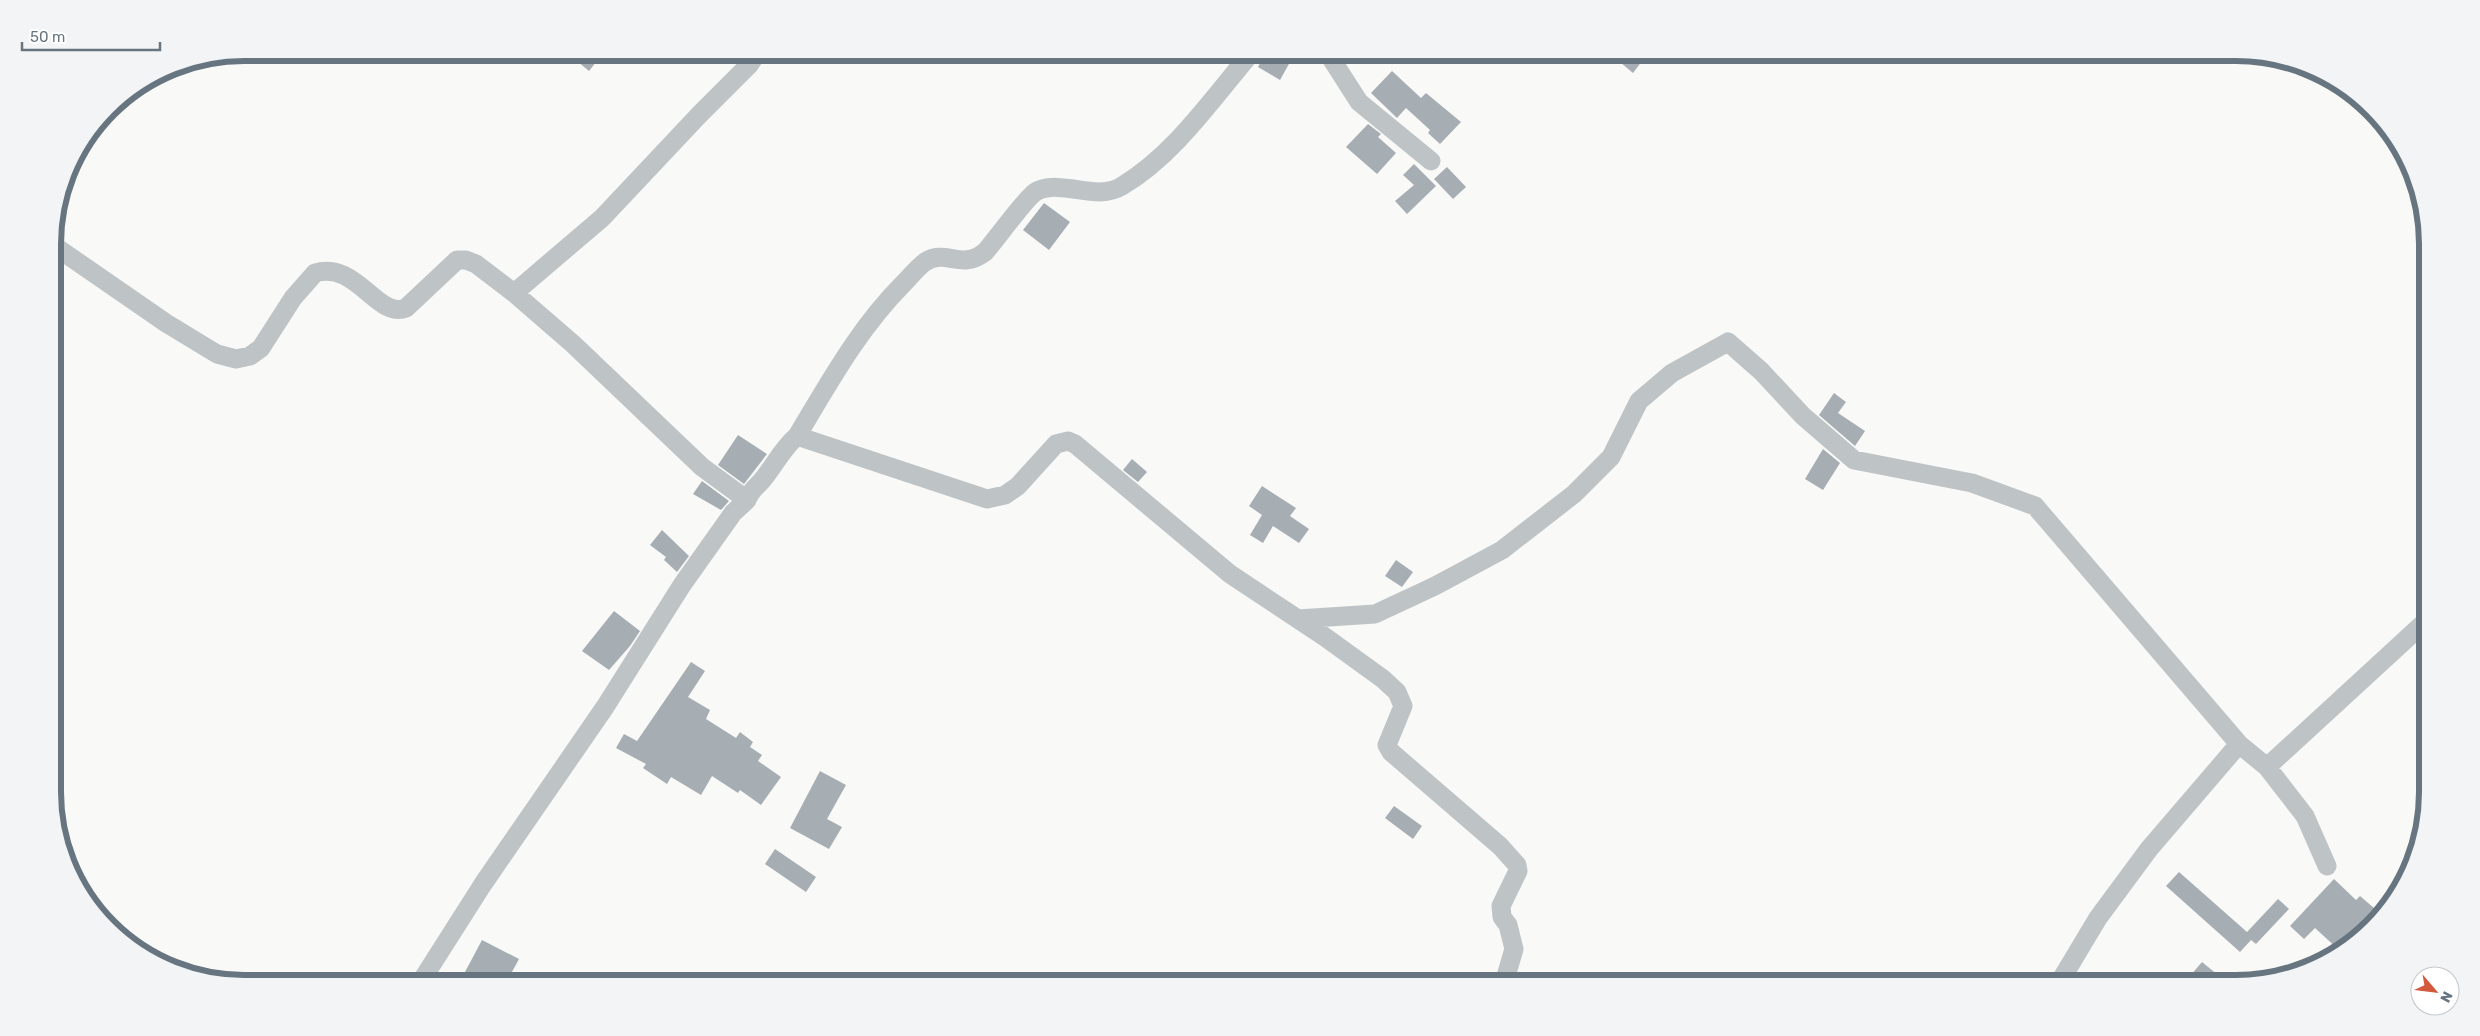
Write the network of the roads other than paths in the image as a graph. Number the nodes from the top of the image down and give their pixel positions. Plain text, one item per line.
1 (752, 61) edge
2 (1244, 61) edge
3 (1333, 61) edge
4 (1430, 161) dead end
5 (61, 250) edge
6 (514, 293) junction
7 (796, 436) junction
8 (747, 500) junction
9 (1298, 619) junction
10 (2419, 627) edge
11 (2239, 744) junction
12 (2267, 767) junction
13 (2327, 866) dead end
14 (426, 975) edge
15 (1506, 975) edge
16 (2064, 975) edge

1 - 6 street
2 - 7 street
3 - 4 street
5 - 6 street
6 - 8 street
7 - 8 street
7 - 9 street
8 - 14 street
9 - 11 street
9 - 15 street
10 - 12 street
11 - 12 street
11 - 16 street
12 - 13 street

